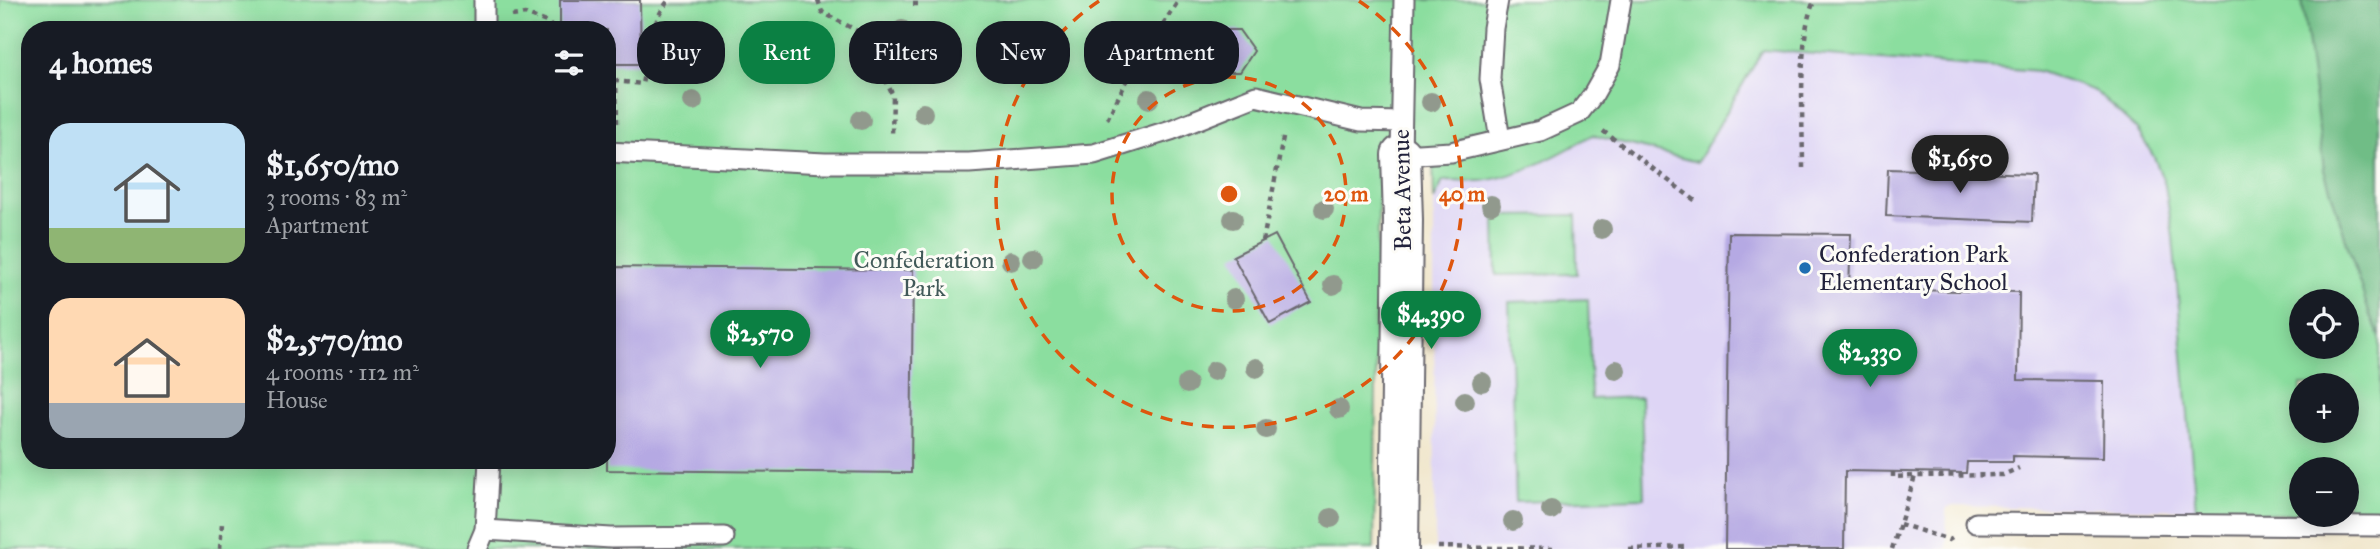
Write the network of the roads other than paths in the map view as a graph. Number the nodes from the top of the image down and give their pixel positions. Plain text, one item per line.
1 (1404, 0) edge
2 (1497, 0) edge
3 (1621, 0) edge
4 (1401, 139) junction
5 (1500, 139) junction
6 (616, 152) edge
7 (488, 469) edge
8 (1976, 523) road end
9 (2380, 526) edge
10 (485, 530) junction
11 (724, 537) dead end
12 (1399, 548) edge
13 (477, 549) edge

1 - 4 lane, Beta Avenue
2 - 5 lane
3 - 5 lane
4 - 5 lane
4 - 6 lane
4 - 12 street, Beta Avenue
7 - 10 lane
8 - 9 lane
10 - 11 lane
10 - 13 lane

